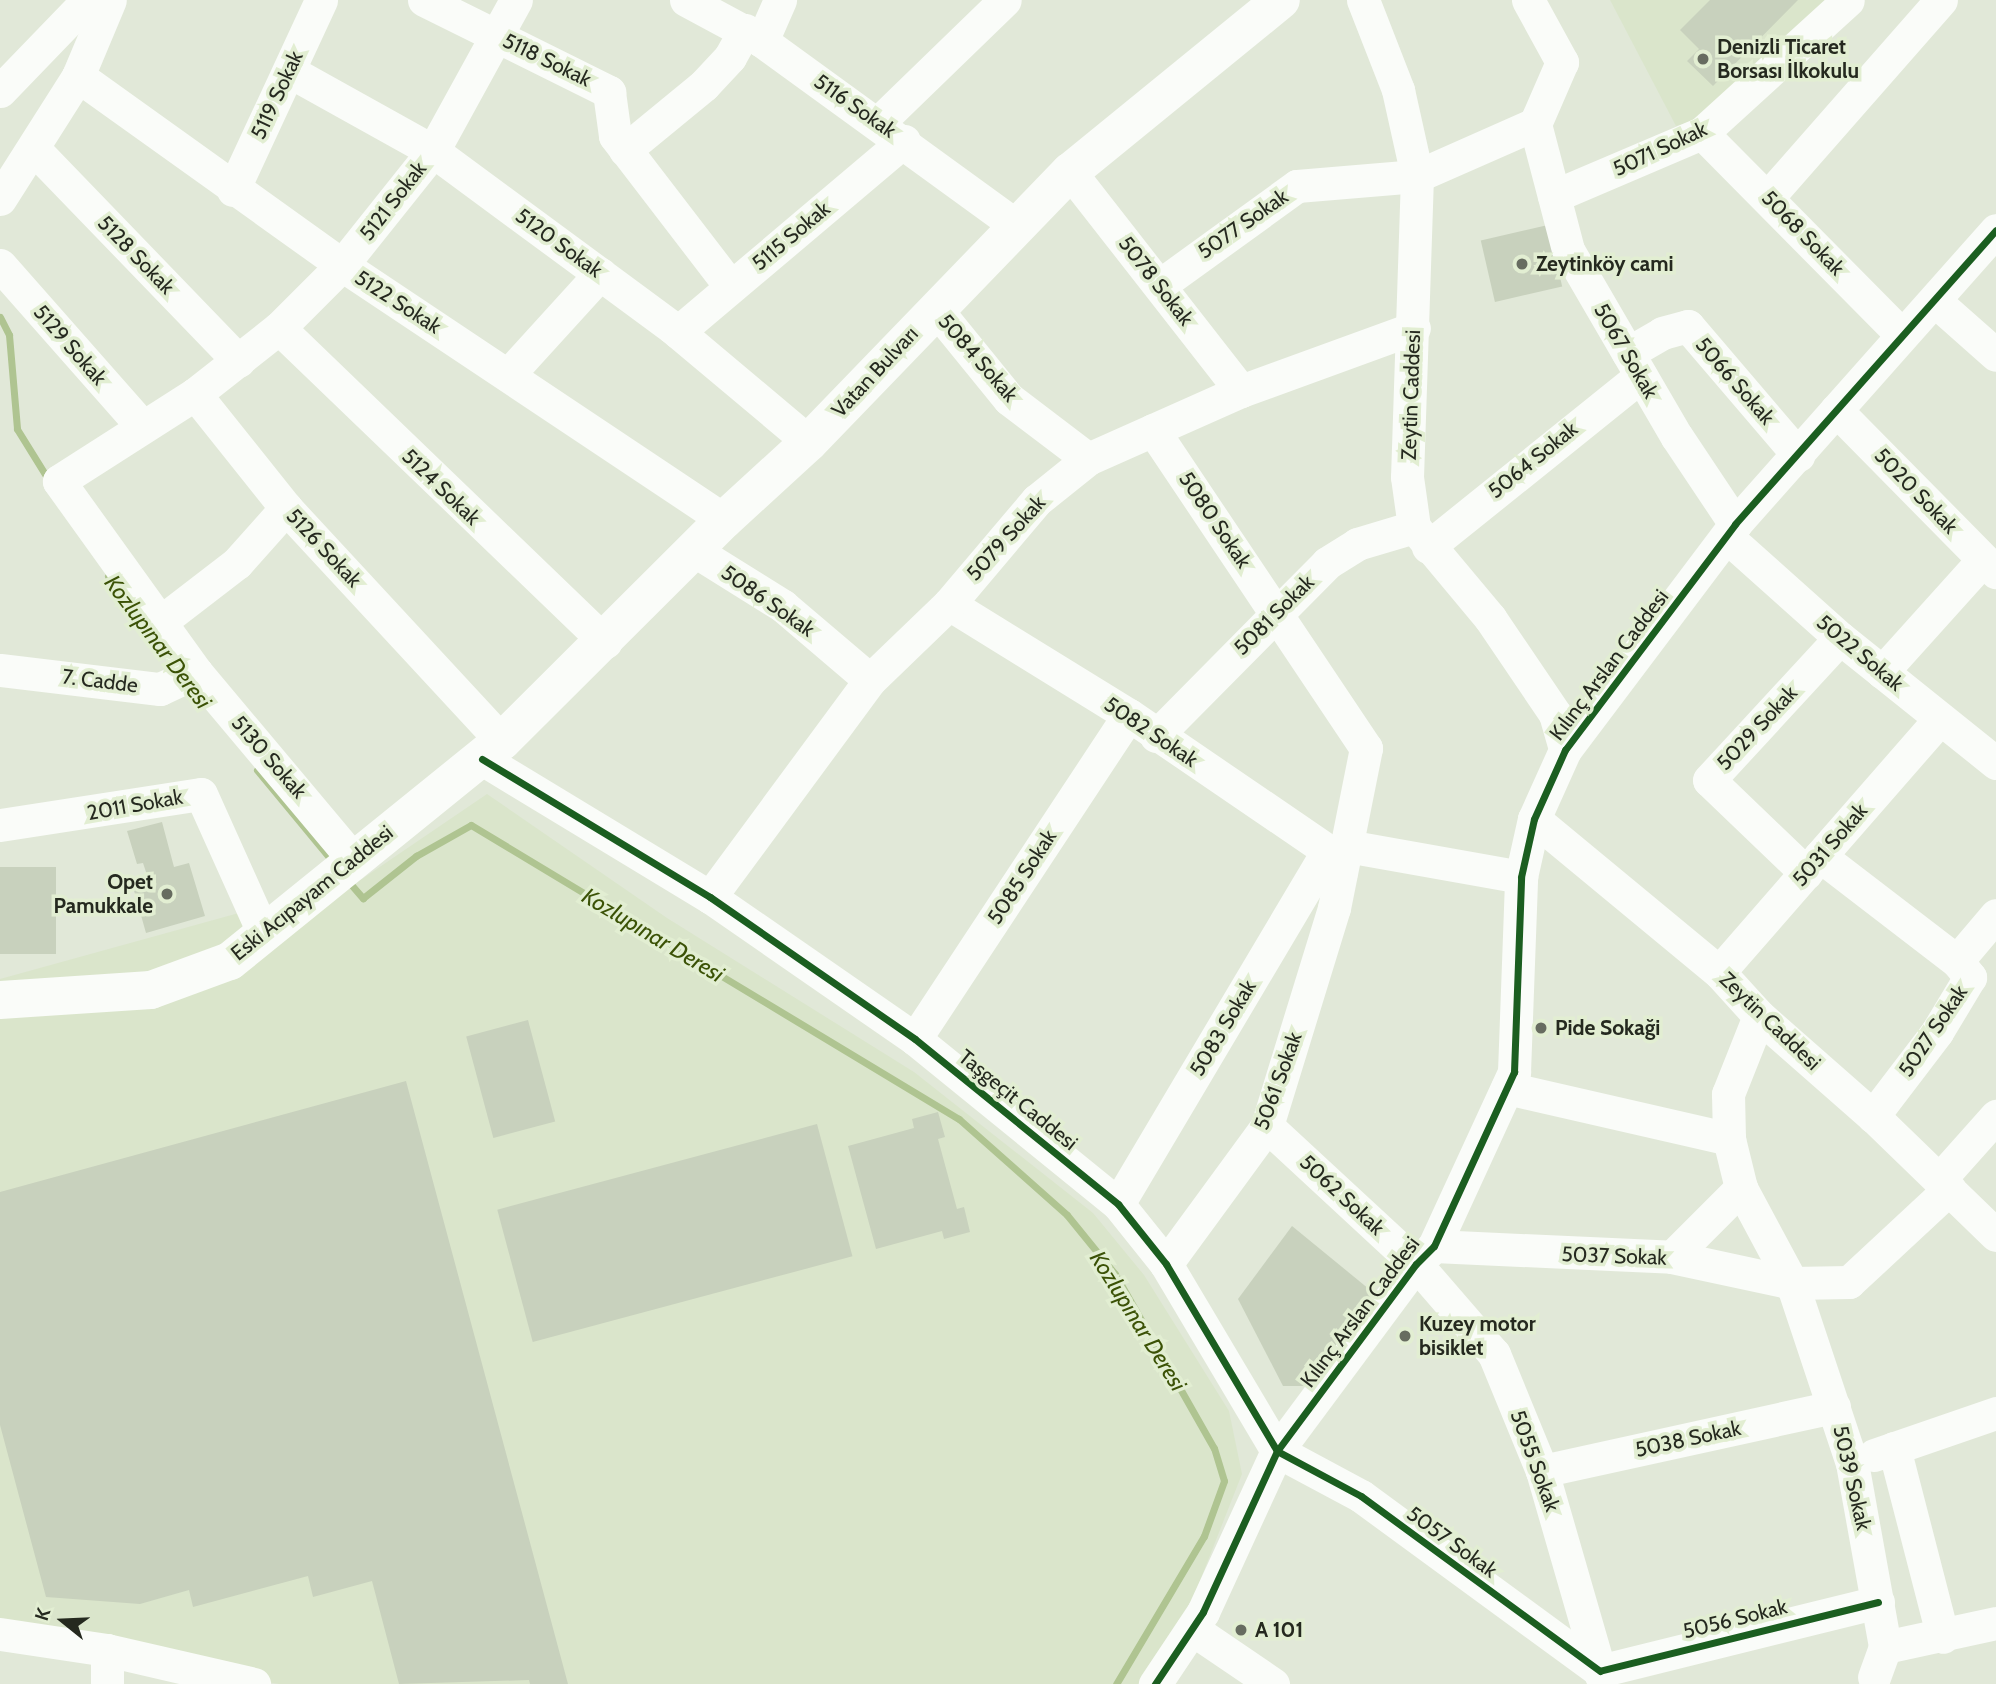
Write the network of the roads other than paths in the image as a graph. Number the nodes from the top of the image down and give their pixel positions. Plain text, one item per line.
1 (88, 0) edge
2 (110, 0) edge
3 (321, 0) edge
4 (424, 0) edge
5 (516, 0) edge
6 (686, 0) edge
7 (780, 0) edge
8 (1005, 0) edge
9 (1281, 0) edge
10 (1363, 0) edge
11 (1528, 0) edge
12 (1848, 0) edge
13 (1941, 0) edge
14 (754, 36) junction
15 (500, 37) junction
16 (289, 71) junction
17 (78, 76) junction
18 (0, 91) edge
19 (1535, 124) junction
20 (892, 132) junction
21 (1702, 133) junction
22 (33, 148) junction
23 (433, 150) junction
24 (625, 150) junction
25 (1070, 172) junction
26 (1417, 176) junction
27 (233, 190) junction
28 (1554, 196) junction
29 (1768, 197) junction
30 (0, 199) edge
31 (1015, 225) junction
32 (1996, 230) edge
33 (0, 265) edge
34 (342, 265) junction
35 (600, 274) junction
36 (1160, 285) junction
37 (731, 287) junction
38 (1935, 301) junction
39 (935, 308) junction
40 (279, 328) junction
41 (1414, 328) junction
42 (678, 332) junction
43 (1902, 335) junction
44 (1996, 355) edge
45 (239, 361) junction
46 (1635, 365) junction
47 (508, 375) junction
48 (1241, 391) junction
49 (195, 394) junction
50 (1836, 410) junction
51 (141, 425) junction
52 (1153, 430) junction
53 (809, 442) junction
54 (1798, 455) junction
55 (1088, 459) junction
56 (286, 508) junction
57 (724, 520) junction
58 (1731, 531) junction
59 (1421, 537) junction
60 (695, 551) junction
61 (1989, 566) edge
62 (948, 604) junction
63 (1276, 610) junction
64 (159, 623) junction
65 (1840, 638) junction
66 (605, 642) junction
67 (0, 670) edge
68 (1882, 672) junction
69 (181, 679) junction
70 (870, 680) junction
71 (1129, 716) junction
72 (1940, 719) junction
73 (1156, 736) junction
74 (492, 750) junction
75 (1565, 750) junction
76 (1996, 763) edge
77 (1534, 819) junction
78 (0, 825) edge
79 (1338, 857) junction
80 (1813, 864) junction
81 (342, 867) junction
82 (1521, 877) junction
83 (710, 897) junction
84 (1996, 915) edge
85 (264, 934) junction
86 (1957, 961) junction
87 (1719, 972) junction
88 (0, 1000) edge
89 (1759, 1016) junction
90 (915, 1039) junction
91 (1507, 1088) junction
92 (1873, 1116) junction
93 (1996, 1116) edge
94 (1267, 1126) junction
95 (1729, 1139) junction
96 (1944, 1185) junction
97 (1741, 1188) junction
98 (1118, 1204) junction
99 (1996, 1235) edge
100 (1425, 1255) junction
101 (1672, 1257) junction
102 (1166, 1264) junction
103 (1793, 1283) junction
104 (1834, 1407) junction
105 (1996, 1413) edge
106 (1894, 1448) junction
107 (1277, 1451) junction
108 (1852, 1463) junction
109 (1542, 1471) junction
110 (1878, 1602) junction
111 (1996, 1623) edge
112 (1192, 1629) junction
113 (0, 1634) edge
114 (1943, 1637) junction
115 (107, 1650) junction
116 (1872, 1673) edge
117 (1601, 1677) edge
118 (107, 1684) edge
119 (254, 1684) edge
120 (1155, 1684) edge
121 (1273, 1684) edge

1 - 18 street
2 - 17 street
3 - 16 street, 5119 Sokak
4 - 15 street, 5118 Sokak
5 - 15 street, 5121 Sokak
6 - 14 street, 5116 Sokak
7 - 14 street
8 - 20 street, 5115 Sokak
9 - 25 main road, Vatan Bulvarı
10 - 26 street, Zeytin Caddesi
11 - 19 street
12 - 21 street, 5071 Sokak
13 - 29 street
14 - 20 street, 5116 Sokak
14 - 24 street
15 - 23 street, 5121 Sokak
15 - 24 street, 5118 Sokak
16 - 23 street, 5120 Sokak
16 - 27 street, 5119 Sokak
17 - 22 street
17 - 27 street, 5122 Sokak
19 - 26 street, 5077 Sokak
19 - 28 street, 5067 Sokak
20 - 31 street, 5116 Sokak
20 - 37 street, 5115 Sokak
21 - 28 street, 5071 Sokak
21 - 29 street, 5068 Sokak
22 - 30 street
22 - 45 street, 5128 Sokak
23 - 34 street, 5121 Sokak
23 - 35 street, 5120 Sokak
24 - 37 street, 5118 Sokak
25 - 31 main road, Vatan Bulvarı
25 - 36 street, 5078 Sokak
26 - 36 street, 5077 Sokak
26 - 41 street, Zeytin Caddesi
27 - 34 street, 5122 Sokak
28 - 46 street, 5067 Sokak
29 - 43 street, 5068 Sokak
31 - 39 main road, Vatan Bulvarı
32 - 38 street, Kılınç Arslan Caddesi
33 - 51 street, 5129 Sokak
34 - 40 street, 5121 Sokak
34 - 47 street, 5122 Sokak
35 - 42 street, 5120 Sokak
35 - 47 street
36 - 48 street, 5078 Sokak
37 - 42 street, 5115 Sokak
38 - 43 street, Kılınç Arslan Caddesi
38 - 44 street
39 - 53 main road, Vatan Bulvarı
39 - 55 street, 5084 Sokak
40 - 45 street, 5121 Sokak
40 - 66 street, 5124 Sokak
41 - 48 street, 5079 Sokak
41 - 59 street, Zeytin Caddesi
42 - 53 street, 5120 Sokak
43 - 50 street, Kılınç Arslan Caddesi
45 - 49 street, 5121 Sokak
46 - 54 street, 5066 Sokak
46 - 58 street, 5067 Sokak
46 - 59 street, 5064 Sokak
47 - 57 street, 5122 Sokak
48 - 52 street, 5079 Sokak
49 - 51 street
49 - 56 street, 5126 Sokak
50 - 54 street, Kılınç Arslan Caddesi
50 - 61 street, 5020 Sokak
51 - 64 street, 5130 Sokak
52 - 55 street, 5079 Sokak
52 - 63 street, 5080 Sokak
53 - 57 main road, Vatan Bulvarı
54 - 58 street, Kılınç Arslan Caddesi
55 - 62 street, 5079 Sokak
56 - 64 street
56 - 74 street, 5126 Sokak
57 - 60 main road, Vatan Bulvarı
58 - 65 street, 5022 Sokak
58 - 75 street, Kılınç Arslan Caddesi
59 - 63 street, 5081 Sokak
59 - 75 street
60 - 66 main road, Vatan Bulvarı
60 - 70 street, 5086 Sokak
61 - 68 street
62 - 70 street, 5079 Sokak
62 - 71 street, 5082 Sokak
63 - 73 street, 5081 Sokak
63 - 79 street, 5061 Sokak
64 - 69 street, 5130 Sokak
65 - 68 street, 5022 Sokak
65 - 80 street, 5029 Sokak
66 - 74 main road, Vatan Bulvarı
67 - 69 street, 7. Cadde
68 - 72 street, 5022 Sokak
69 - 81 street, 5130 Sokak
70 - 83 street, 5079 Sokak
71 - 73 street, 5082 Sokak
71 - 90 street, 5085 Sokak
72 - 76 street, 5022 Sokak
72 - 80 street, 5031 Sokak
73 - 79 street, 5082 Sokak
74 - 81 main road, Eski Acıpayam Caddesi
74 - 83 street, Taşgeçit Caddesi
75 - 77 street, Kılınç Arslan Caddesi
77 - 82 street, Kılınç Arslan Caddesi
77 - 87 street, Zeytin Caddesi
78 - 85 street, 2011 Sokak
79 - 82 street
79 - 94 street, 5061 Sokak
79 - 98 street, 5083 Sokak
80 - 86 street
80 - 87 street, 5031 Sokak
81 - 85 main road, Eski Acıpayam Caddesi
82 - 91 street, Kılınç Arslan Caddesi
83 - 90 street, Taşgeçit Caddesi
84 - 86 street, 5027 Sokak
85 - 88 main road, Eski Acıpayam Caddesi
86 - 92 street, 5027 Sokak
87 - 89 street, Zeytin Caddesi
89 - 92 street, Zeytin Caddesi
89 - 95 street, 5039 Sokak
90 - 98 street, Taşgeçit Caddesi
91 - 95 street
91 - 100 street, Kılınç Arslan Caddesi
92 - 96 street, Zeytin Caddesi
93 - 96 street, 5037 Sokak
94 - 100 street, 5062 Sokak
94 - 102 street, 5061 Sokak
95 - 97 street, 5039 Sokak
96 - 99 street, Zeytin Caddesi
96 - 103 street, 5037 Sokak
97 - 101 street
97 - 103 street, 5039 Sokak
98 - 102 street, Taşgeçit Caddesi
100 - 101 street, 5037 Sokak
100 - 107 street, Kılınç Arslan Caddesi
100 - 109 street, 5055 Sokak
101 - 103 street, 5037 Sokak
102 - 107 street, Taşgeçit Caddesi
103 - 104 street, 5039 Sokak
104 - 108 street, 5039 Sokak
104 - 109 street, 5038 Sokak
105 - 106 street
106 - 108 street
106 - 114 street
107 - 112 street
107 - 117 street, 5057 Sokak
108 - 110 street, 5039 Sokak
109 - 117 street, 5055 Sokak
110 - 116 street, 5039 Sokak
110 - 117 street, 5056 Sokak
111 - 114 street
112 - 120 street
112 - 121 street
113 - 115 street
114 - 116 street
115 - 118 street
115 - 119 street

